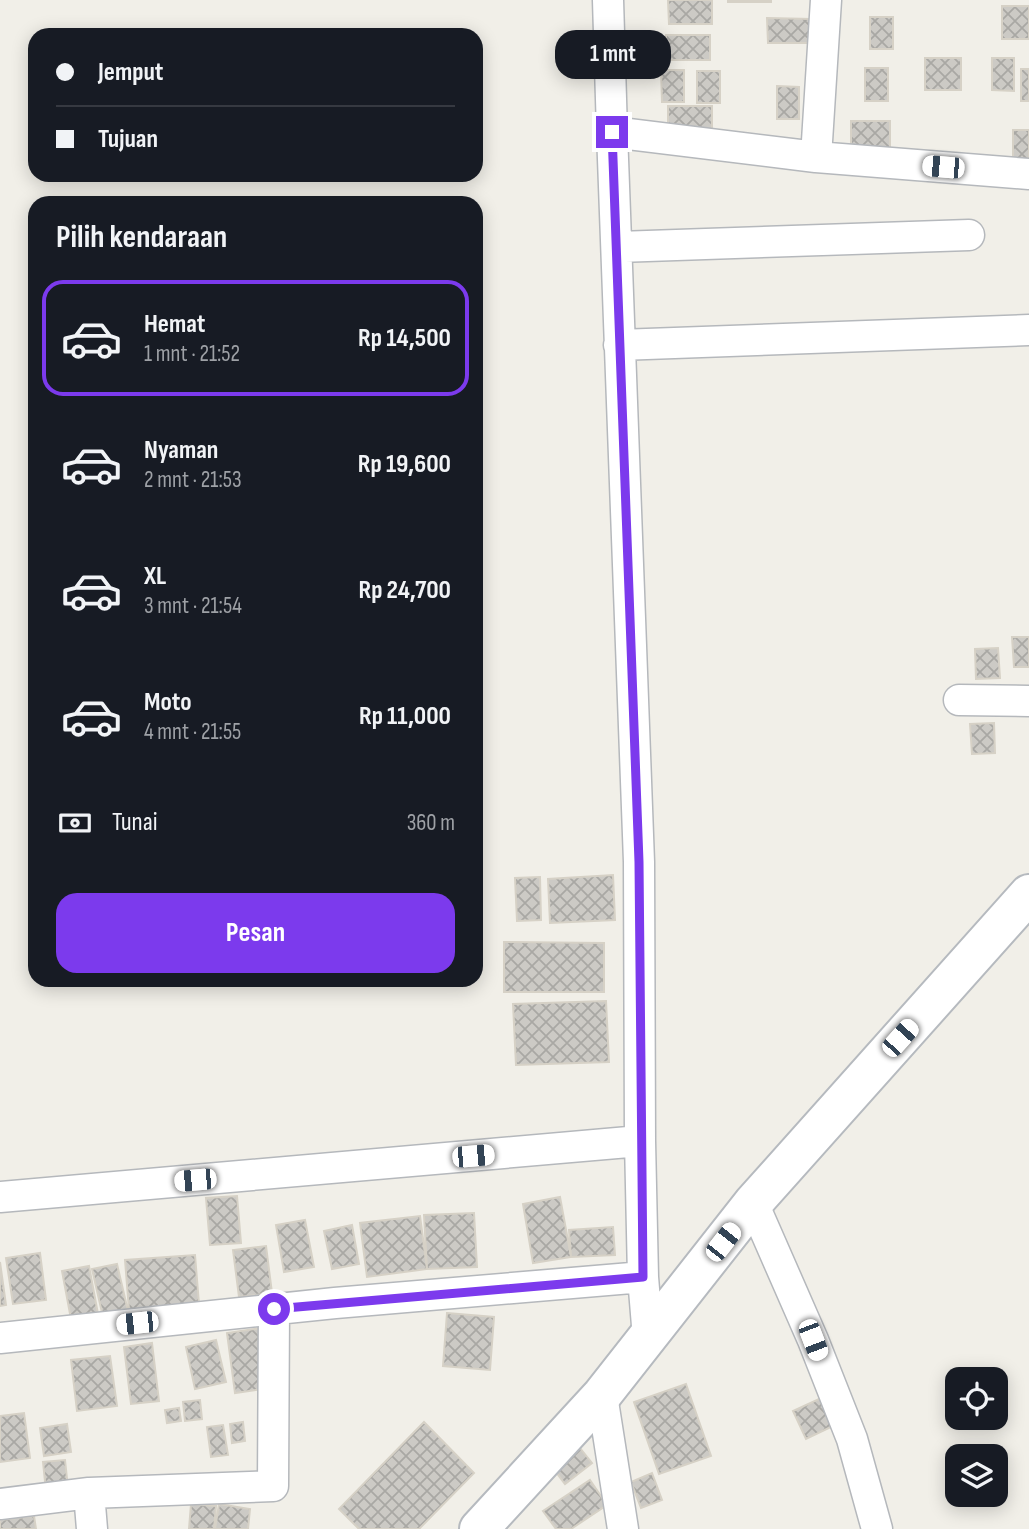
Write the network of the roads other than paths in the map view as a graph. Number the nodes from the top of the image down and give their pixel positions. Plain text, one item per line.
1 (608, 0) edge
2 (826, 0) edge
3 (612, 132) junction
4 (816, 157) junction
5 (1029, 174) edge
6 (969, 235) dead end
7 (618, 247) junction
8 (1029, 330) edge
9 (619, 345) junction
10 (959, 699) dead end
11 (1029, 701) edge
12 (1029, 894) edge
13 (640, 1141) junction
14 (0, 1197) edge
15 (754, 1203) junction
16 (643, 1277) junction
17 (274, 1309) junction
18 (0, 1338) edge
19 (648, 1338) junction
20 (602, 1395) junction
21 (89, 1493) junction
22 (0, 1504) edge
23 (92, 1529) edge
24 (479, 1529) edge
25 (623, 1529) edge
26 (877, 1529) edge

1 - 3 street
2 - 4 street
3 - 4 street
3 - 7 street
4 - 5 street
6 - 7 street
7 - 9 street
8 - 9 street
9 - 13 street
10 - 11 street
12 - 15 street
13 - 14 street
13 - 16 street
15 - 19 street
15 - 26 street
16 - 17 street
16 - 19 street
17 - 18 street
17 - 21 street
19 - 20 street
20 - 24 street
20 - 25 street
21 - 22 street
21 - 23 street

